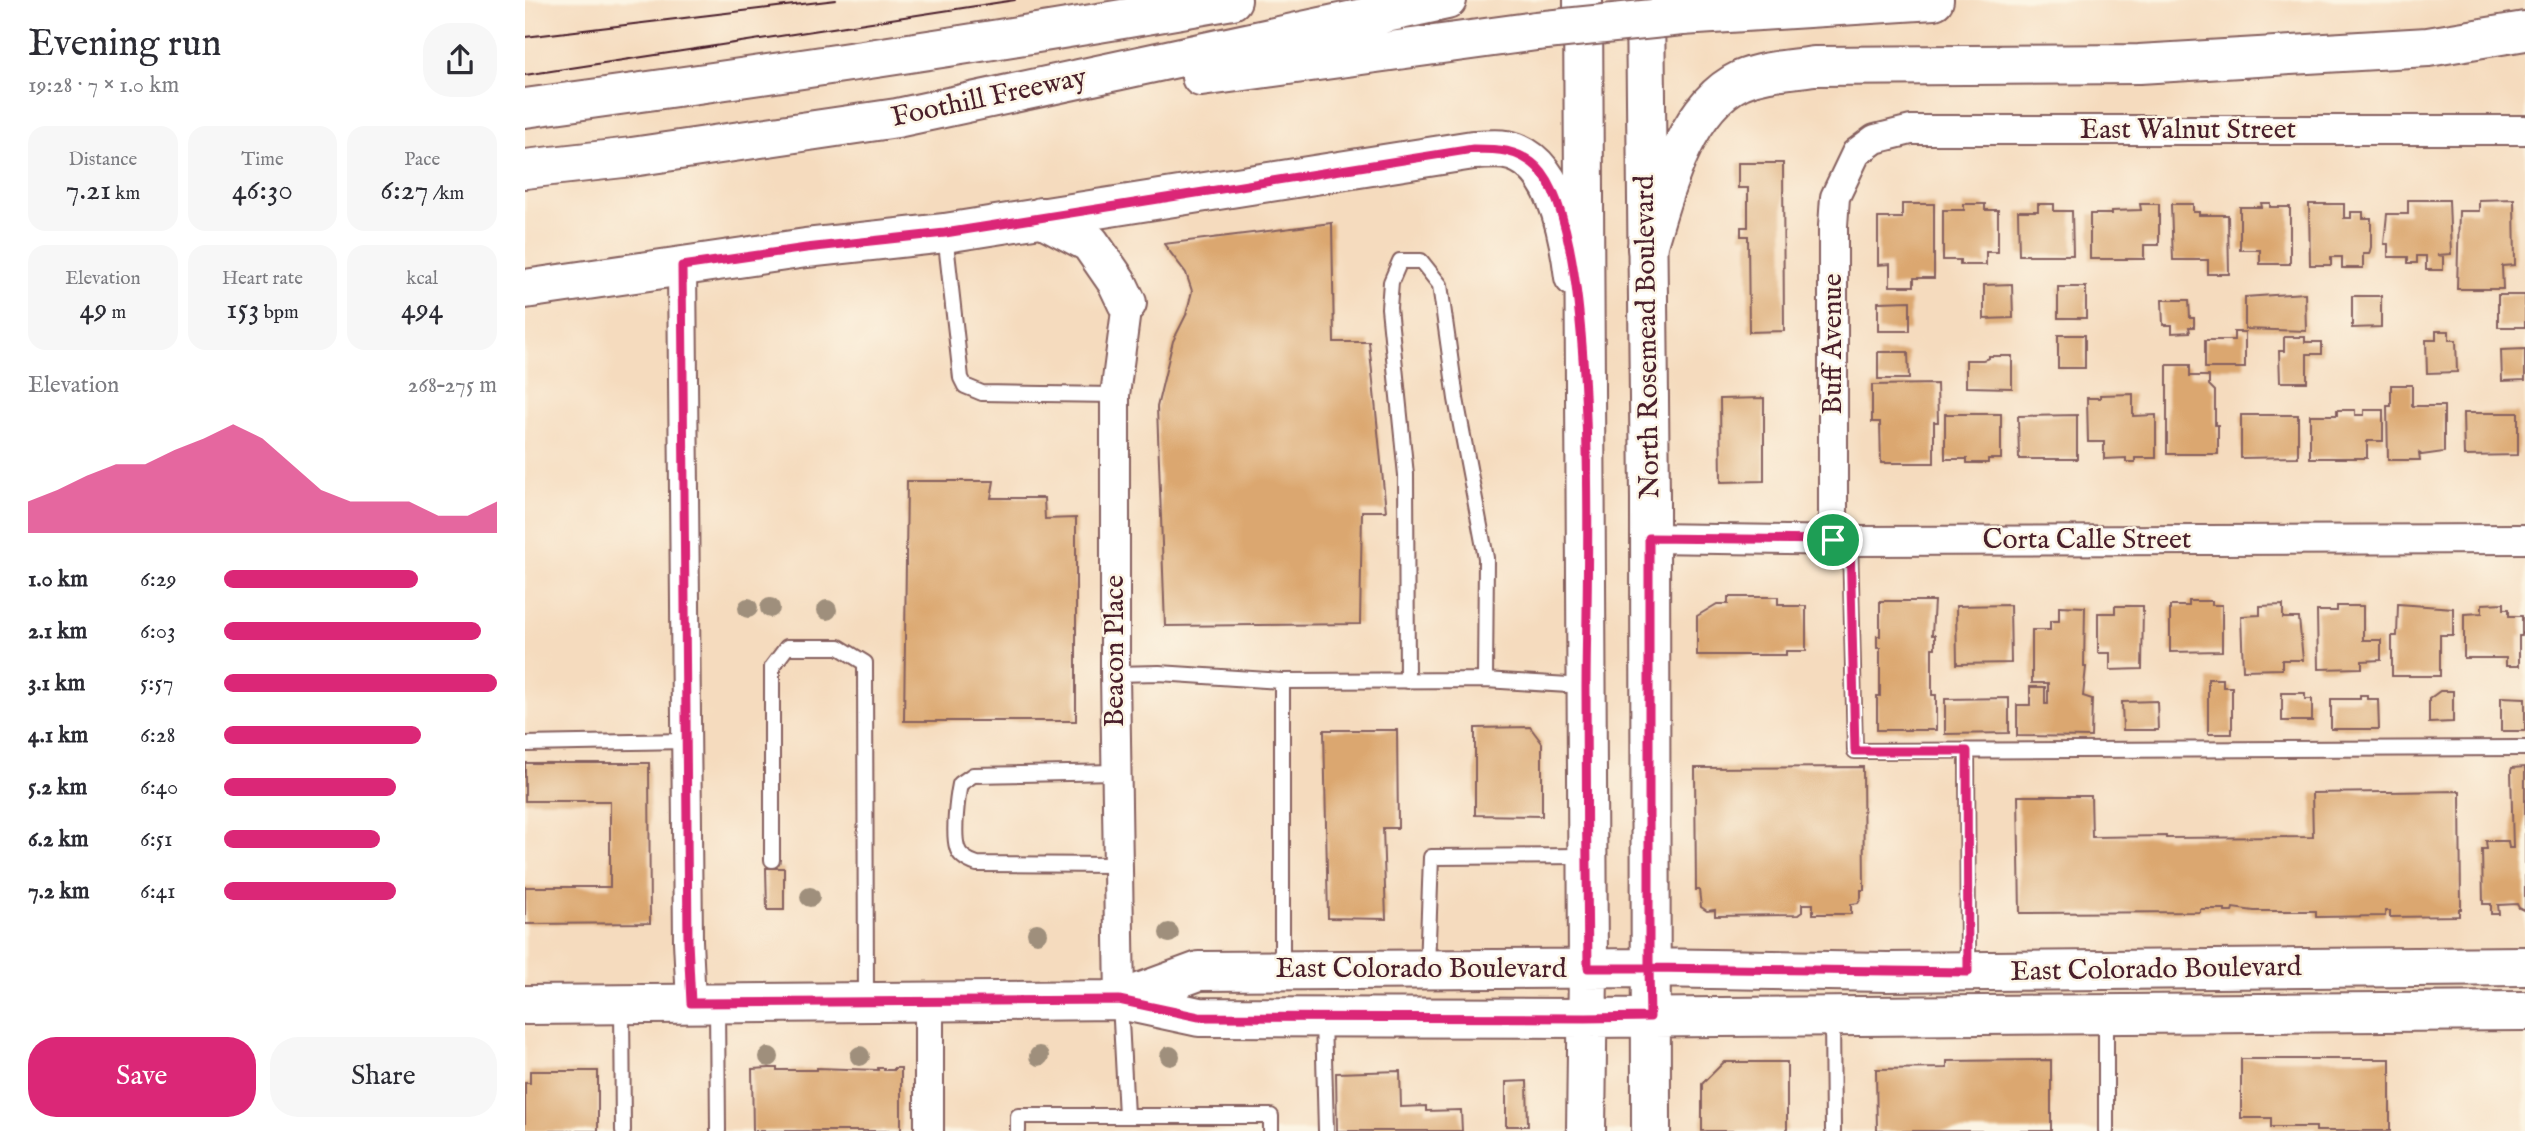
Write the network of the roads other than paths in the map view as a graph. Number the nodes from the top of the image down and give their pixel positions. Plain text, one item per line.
1 (1232, 0) edge
2 (1447, 0) edge
3 (1583, 0) edge
4 (1645, 0) edge
5 (1934, 0) edge
6 (2525, 31) edge
7 (525, 108) edge
8 (897, 118) junction
9 (2525, 130) edge
10 (1856, 153) joint
11 (525, 169) edge
12 (1041, 217) junction
13 (945, 233) junction
14 (1647, 248) junction
15 (682, 266) junction
16 (525, 289) edge
17 (1127, 303) joint
18 (1584, 369) junction
19 (1115, 395) junction
20 (1649, 538) junction
21 (2525, 539) edge
22 (1841, 540) junction
23 (1115, 674) junction
24 (1485, 680) junction
25 (1282, 681) junction
26 (1407, 681) junction
27 (1586, 686) junction
28 (686, 741) junction
29 (525, 744) edge
30 (2525, 748) edge
31 (1967, 751) junction
32 (1116, 772) junction
33 (1587, 856) junction
34 (772, 860) dead end
35 (1116, 865) junction
36 (2525, 966) edge
37 (1588, 968) junction
38 (1649, 968) junction
39 (1427, 969) junction
40 (1282, 970) junction
41 (1968, 972) junction
42 (1119, 1000) junction
43 (866, 1001) junction
44 (929, 1002) junction
45 (622, 1003) junction
46 (704, 1003) junction
47 (525, 1004) edge
48 (2525, 1011) edge
49 (2106, 1014) junction
50 (1832, 1016) junction
51 (1323, 1017) junction
52 (1650, 1017) junction
53 (1586, 1018) junction
54 (1126, 1115) junction
55 (623, 1131) edge
56 (718, 1131) edge
57 (929, 1131) edge
58 (1018, 1131) edge
59 (1271, 1131) edge
60 (1326, 1131) edge
61 (1586, 1131) edge
62 (1651, 1131) edge
63 (1833, 1131) edge
64 (2106, 1131) edge

1 - 7 main road
2 - 8 main road, Foothill Freeway
3 - 18 main road
4 - 14 main road, North Rosemead Boulevard
5 - 8 main road, bridge
6 - 14 main road
8 - 11 main road, Foothill Freeway
9 - 10 street, East Walnut Street
10 - 22 street, Buff Avenue
12 - 13 main road
12 - 17 main road
12 - 18 main road
13 - 15 main road
13 - 19 lane
14 - 20 main road, North Rosemead Boulevard
15 - 16 main road
15 - 28 street
17 - 19 street, Beacon Place
18 - 27 main road
19 - 23 street, Beacon Place
20 - 22 street, Corta Calle Street
20 - 38 main road, North Rosemead Boulevard
21 - 22 street, Corta Calle Street
22 - 31 lane
23 - 25 lane
23 - 32 street, Beacon Place
24 - 26 lane
24 - 26 lane
24 - 27 lane
25 - 26 lane
25 - 40 lane
27 - 33 main road
28 - 29 lane
28 - 46 street
30 - 31 lane
31 - 41 lane
32 - 35 street, Beacon Place
32 - 35 lane
33 - 37 main road
33 - 39 lane
34 - 43 lane
35 - 42 street, Beacon Place
36 - 41 main road, East Colorado Boulevard
37 - 38 main road, East Colorado Boulevard
37 - 39 main road, East Colorado Boulevard
37 - 53 main road
38 - 41 main road, East Colorado Boulevard
38 - 52 main road, North Rosemead Boulevard
39 - 40 main road, East Colorado Boulevard
40 - 42 main road, East Colorado Boulevard
42 - 44 main road, East Colorado Boulevard
42 - 51 main road, East Colorado Boulevard
42 - 54 lane
43 - 44 main road, East Colorado Boulevard
43 - 46 main road, East Colorado Boulevard
44 - 57 street
45 - 46 main road, East Colorado Boulevard
45 - 47 main road, East Colorado Boulevard
45 - 55 lane
46 - 56 lane
48 - 49 main road, East Colorado Boulevard
49 - 50 main road, East Colorado Boulevard
49 - 64 lane
50 - 52 main road, East Colorado Boulevard
50 - 63 lane
51 - 53 main road, East Colorado Boulevard
51 - 60 lane
52 - 53 main road, East Colorado Boulevard
52 - 62 main road, North Rosemead Boulevard
53 - 61 main road
54 - 58 lane
54 - 59 lane

